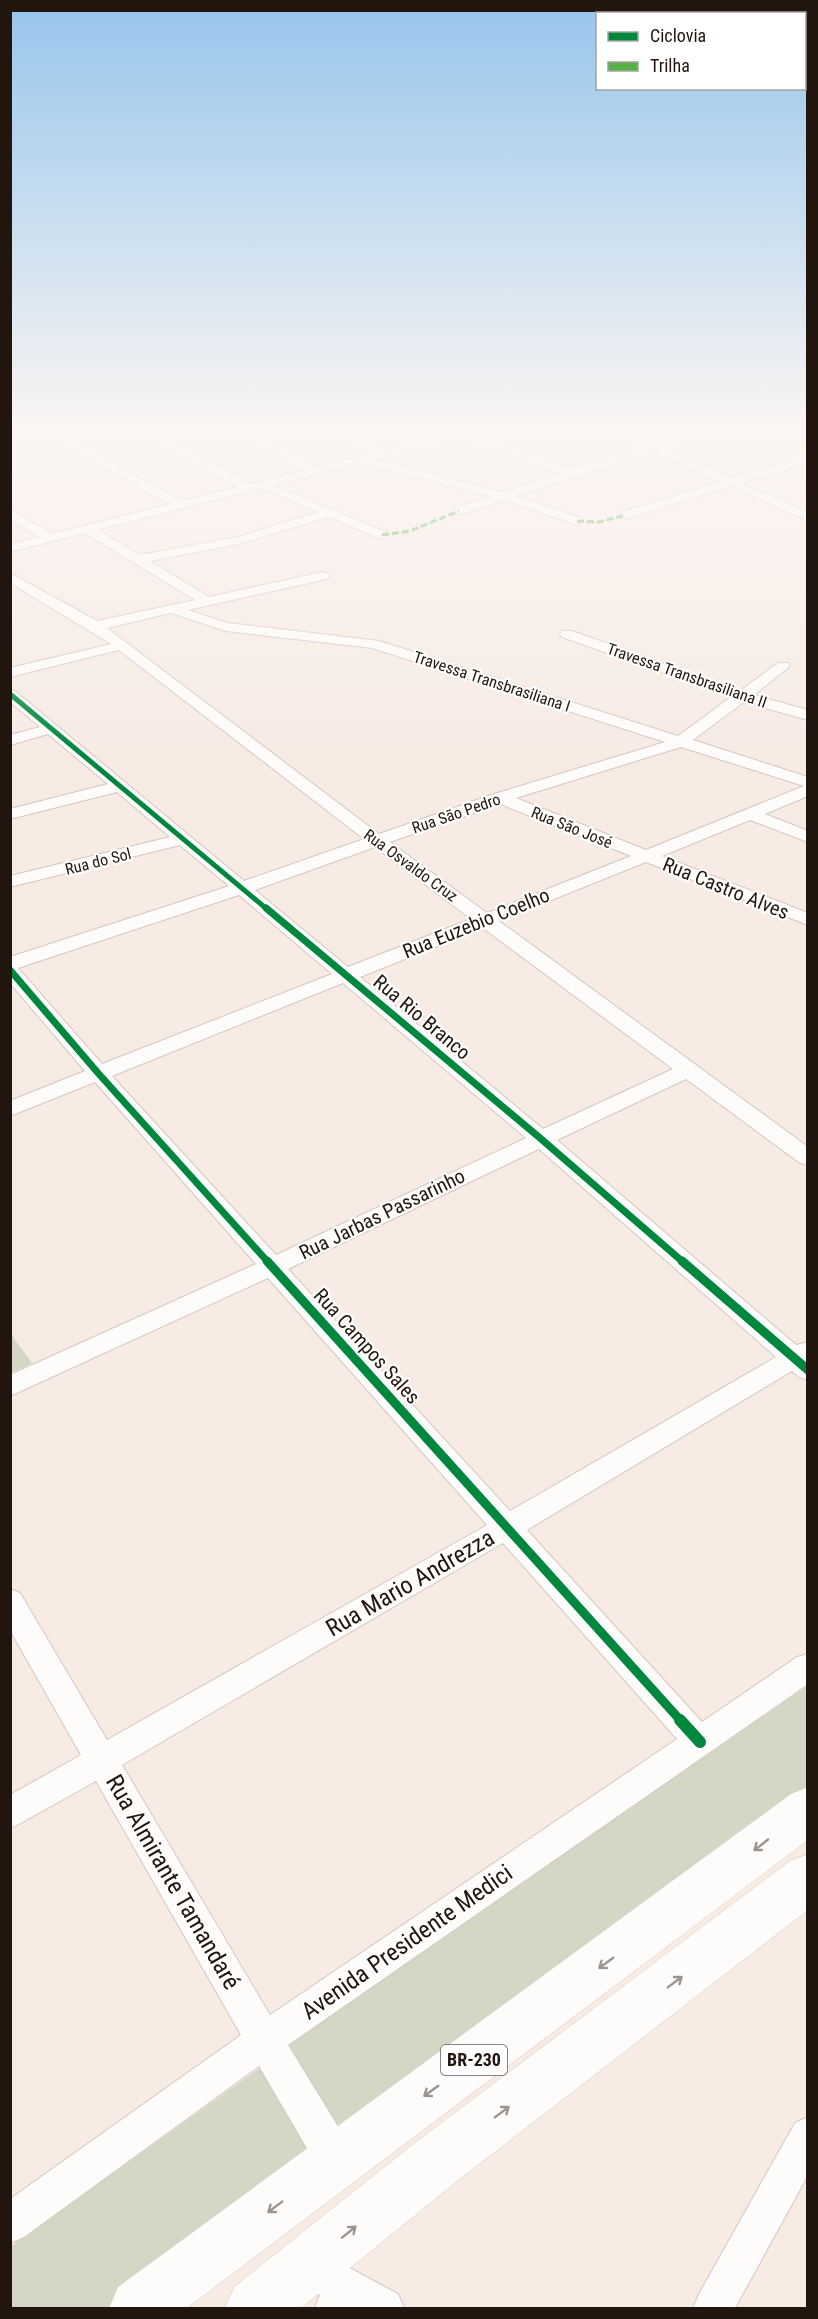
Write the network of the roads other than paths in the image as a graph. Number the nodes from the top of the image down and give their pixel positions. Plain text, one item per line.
1 (45, 539) edge
2 (106, 539) edge
3 (243, 539) edge
4 (10, 548) edge
5 (140, 559) junction
6 (322, 576) dead end
7 (10, 577) edge
8 (207, 601) junction
9 (172, 609) junction
10 (95, 626) junction
11 (567, 634) dead end
12 (122, 645) junction
13 (783, 666) dead end
14 (10, 673) edge
15 (10, 694) edge
16 (741, 696) junction
17 (807, 715) edge
18 (53, 728) junction
19 (10, 740) edge
20 (680, 742) junction
21 (807, 782) edge
22 (121, 786) junction
23 (807, 790) edge
24 (500, 798) junction
25 (12, 812) edge
26 (750, 814) junction
27 (807, 837) edge
28 (185, 839) junction
29 (376, 840) junction
30 (644, 855) junction
31 (10, 882) edge
32 (242, 888) junction
33 (807, 920) edge
34 (487, 921) junction
35 (10, 964) edge
36 (10, 970) edge
37 (346, 974) junction
38 (687, 1070) junction
39 (98, 1073) junction
40 (10, 1109) edge
41 (540, 1138) junction
42 (802, 1145) edge
43 (273, 1266) junction
44 (803, 1359) edge
45 (10, 1386) edge
46 (507, 1527) junction
47 (10, 1602) edge
48 (807, 1667) edge
49 (700, 1742) junction
50 (103, 1760) junction
51 (807, 1810) edge
52 (10, 1813) edge
53 (807, 1878) edge
54 (264, 2040) junction
55 (807, 2136) edge
56 (336, 2160) junction
57 (10, 2223) edge
58 (308, 2265) junction
59 (358, 2303) edge
60 (140, 2308) edge
61 (255, 2308) edge
62 (713, 2308) edge

1 - 4 street
2 - 5 street
3 - 5 street
5 - 8 street
6 - 8 street
7 - 10 street, Rua Osvaldo Cruz
8 - 9 street
9 - 10 street
9 - 20 street, Travessa Transbrasiliana I
10 - 12 street, Rua Osvaldo Cruz
11 - 16 street, Travessa Transbrasiliana II
12 - 14 street
12 - 29 street, Rua Osvaldo Cruz
13 - 16 street, Rua São Pedro
15 - 18 street, Rua Rio Branco
16 - 17 street, Travessa Transbrasiliana II
16 - 20 street, Rua São Pedro
18 - 19 street
18 - 22 street, Rua Rio Branco
20 - 21 street, Travessa Transbrasiliana I
20 - 24 street, Rua São Pedro
22 - 25 street
22 - 28 street, Rua Rio Branco
23 - 26 street, Rua Euzebio Coelho
24 - 29 street, Rua São Pedro
24 - 30 street, Rua São José
26 - 27 street
26 - 30 street, Rua Euzebio Coelho
28 - 31 street, Rua do Sol
28 - 32 street, Rua Rio Branco
29 - 32 street, Rua São Pedro
29 - 34 street, Rua Osvaldo Cruz
30 - 33 street, Rua Castro Alves
30 - 34 street, Rua Euzebio Coelho
32 - 35 street, Rua São Pedro
32 - 37 street, Rua Rio Branco
34 - 37 street, Rua Euzebio Coelho
34 - 38 street, Rua Osvaldo Cruz
36 - 39 street, Rua Campos Sales
37 - 39 street, Rua Euzebio Coelho
37 - 41 street, Rua Rio Branco
38 - 41 street, Rua Jarbas Passarinho
38 - 42 street, Rua Osvaldo Cruz
39 - 40 street, Rua Euzebio Coelho
39 - 43 street, Rua Campos Sales
41 - 43 street, Rua Jarbas Passarinho
41 - 44 street, Rua Rio Branco
43 - 45 street, Rua Jarbas Passarinho
43 - 46 street, Rua Campos Sales
44 - 46 street, Rua Mario Andrezza
46 - 49 street, Rua Campos Sales
46 - 50 street, Rua Mario Andrezza
47 - 50 street, Rua Almirante Tamandaré
48 - 49 street, Avenida Presidente Medici
49 - 54 street, Avenida Presidente Medici
50 - 52 street, Rua Mario Andrezza
50 - 54 street, Rua Almirante Tamandaré
51 -> 56 main road, BR-230
58 -> 53 main road, BR-230
54 - 56 street, Rua Almirante Tamandaré
54 - 57 street, Avenida Presidente Medici
55 - 62 street
56 -> 60 main road, BR-230
58 - 59 street
58 - 61 main road, BR-230

